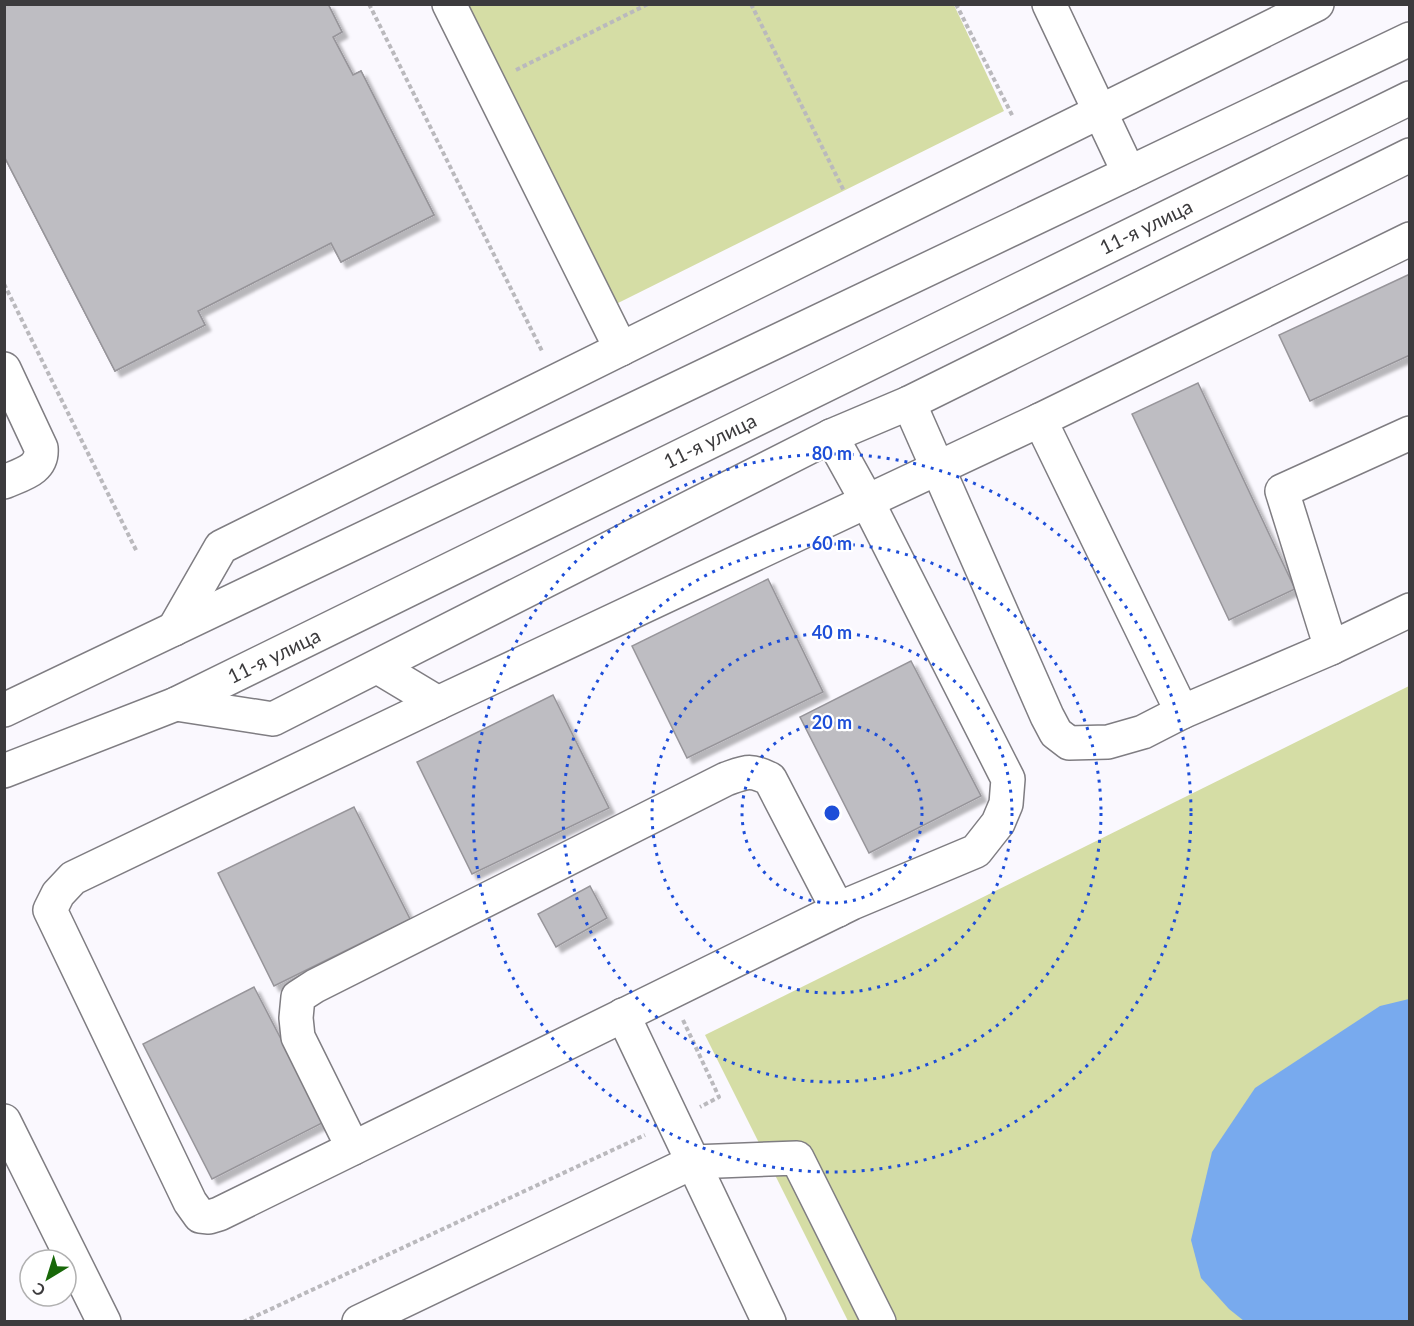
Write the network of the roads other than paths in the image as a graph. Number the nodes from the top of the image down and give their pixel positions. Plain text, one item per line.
1 (449, 4) edge
2 (1049, 4) edge
3 (1317, 4) edge
4 (1410, 39) edge
5 (1410, 98) edge
6 (1100, 112) junction
7 (1410, 155) edge
8 (1129, 173) junction
9 (1410, 239) edge
10 (621, 350) junction
11 (8, 387) edge
12 (909, 403) junction
13 (1040, 420) junction
14 (1410, 433) edge
15 (831, 436) junction
16 (938, 468) junction
17 (4, 482) edge
18 (867, 501) junction
19 (1410, 610) edge
20 (174, 629) junction
21 (1331, 648) junction
22 (378, 667) junction
23 (438, 703) junction
24 (176, 704) junction
25 (4, 710) edge
26 (1182, 712) junction
27 (4, 771) edge
28 (838, 909) junction
29 (623, 1015) junction
30 (4, 1121) edge
31 (353, 1148) junction
32 (693, 1162) junction
33 (104, 1322) edge
34 (359, 1322) edge
35 (769, 1322) edge
36 (879, 1322) edge

1 - 10 street
2 - 6 street
3 - 6 street
4 - 8 street
5 - 24 street, 11-я улица
6 - 8 street
6 - 10 street
7 - 12 street
8 - 20 street
9 - 13 street
10 - 20 street
11 - 17 street
12 - 15 street
12 - 16 street
13 - 16 street
13 - 26 street
14 - 21 street
15 - 18 street
15 - 22 street
16 - 18 street
16 - 26 street
18 - 23 street
18 - 28 street
19 - 21 street
20 - 25 street
21 - 26 street
22 - 23 street
22 - 24 street
23 - 31 street
24 - 27 street, 11-я улица
28 - 29 street
28 - 31 street
29 - 31 street
29 - 32 street
30 - 33 street
32 - 34 street
32 - 35 street
32 - 36 street

